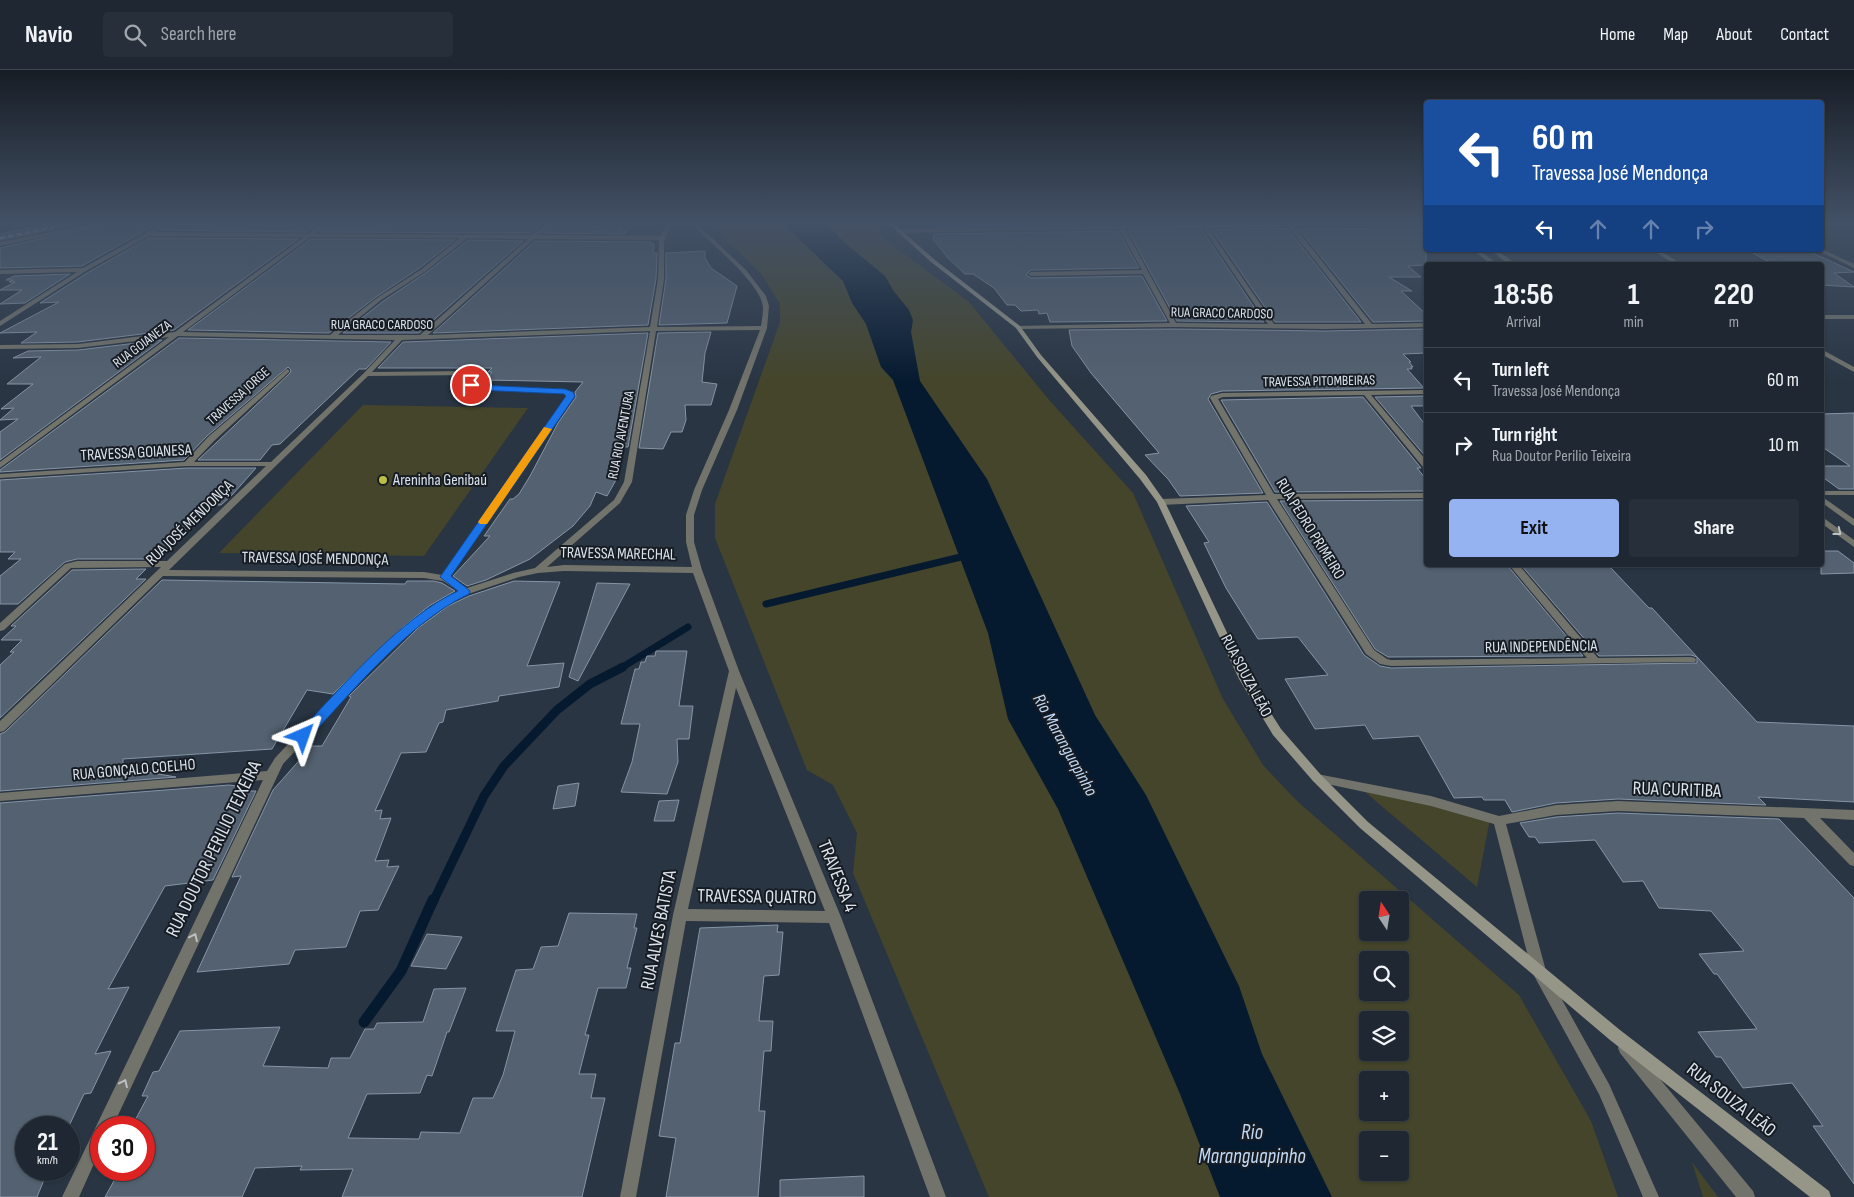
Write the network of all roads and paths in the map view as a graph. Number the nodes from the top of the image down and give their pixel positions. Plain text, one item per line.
1 (74, 277) edge
2 (253, 277) edge
3 (414, 277) edge
4 (489, 277) edge
5 (661, 277) edge
6 (748, 277) edge
7 (953, 277) edge
8 (1148, 277) edge
9 (1239, 277) edge
10 (1330, 277) edge
11 (1854, 317) edge
12 (1824, 318) edge
13 (0, 324) edge
14 (1174, 325) junction
15 (1369, 325) junction
16 (1424, 325) edge
17 (1272, 326) junction
18 (1018, 327) junction
19 (653, 328) junction
20 (764, 328) junction
21 (177, 334) junction
22 (331, 337) junction
23 (422, 337) junction
24 (400, 338) junction
25 (0, 347) edge
26 (1824, 353) edge
27 (1854, 370) edge
28 (287, 371) dead end
29 (366, 374) junction
30 (1424, 392) edge
31 (1366, 393) junction
32 (1214, 400) joint
33 (1424, 463) edge
34 (187, 464) junction
35 (274, 464) junction
36 (0, 466) edge
37 (0, 476) edge
38 (1824, 493) edge
39 (1854, 493) edge
40 (1424, 495) edge
41 (1271, 497) junction
42 (1824, 500) edge
43 (1161, 502) junction
44 (1824, 521) edge
45 (1854, 523) edge
46 (1854, 544) edge
47 (169, 564) junction
48 (1516, 567) edge
49 (538, 570) junction
50 (697, 570) junction
51 (160, 573) junction
52 (445, 577) junction
53 (465, 592) junction
54 (0, 628) edge
55 (1691, 660) dead end
56 (1595, 661) junction
57 (1391, 664) joint
58 (734, 671) junction
59 (0, 728) edge
60 (271, 775) junction
61 (1317, 778) junction
62 (0, 797) edge
63 (1808, 814) junction
64 (1854, 814) edge
65 (1499, 821) junction
66 (1854, 861) edge
67 (680, 915) junction
68 (834, 917) junction
69 (1539, 972) junction
70 (1615, 1035) junction
71 (108, 1116) edge
72 (90, 1154) edge
73 (70, 1197) edge
74 (628, 1197) edge
75 (938, 1197) edge
76 (1650, 1197) edge
77 (1747, 1197) edge
78 (1823, 1197) edge

1 - 13 street
2 - 21 street, RUA GOIANEZA
3 - 22 street
4 - 23 street
5 - 19 street, RUA RIO AVENTURA
6 - 20 street
7 - 18 main road, RUA SOUZA LEÃO
8 - 14 street
9 - 17 street
10 - 15 street
11 - 12 street
14 - 17 street, RUA GRACO CARDOSO
14 - 18 street, RUA GRACO CARDOSO
15 - 16 street, RUA GRACO CARDOSO
15 - 17 street, RUA GRACO CARDOSO
18 - 43 main road, RUA SOUZA LEÃO
19 - 20 street, RUA GRACO CARDOSO
19 - 23 street, RUA GRACO CARDOSO
19 - 49 street, RUA RIO AVENTURA
20 - 50 street
21 - 22 street, RUA GRACO CARDOSO
21 - 25 street, RUA GRACO CARDOSO
21 - 36 street, RUA GOIANEZA
22 - 24 street, RUA GRACO CARDOSO
23 - 24 street, RUA GRACO CARDOSO
24 - 29 street, RUA JOSÉ MENDONÇA
26 - 27 street
28 - 34 street, TRAVESSA JORGE
29 - 35 street, RUA JOSÉ MENDONÇA
29 - 52 street
30 - 31 street, TRAVESSA PITOMBEIRAS
31 - 32 street, TRAVESSA PITOMBEIRAS
31 - 33 street
32 - 41 street, RUA PEDRO PRIMEIRO
34 - 35 street, TRAVESSA GOIANESA
34 - 37 street, TRAVESSA GOIANESA
35 - 47 street, RUA JOSÉ MENDONÇA
38 - 39 street
40 - 41 street
41 - 43 street
41 - 57 street, RUA PEDRO PRIMEIRO
42 - 45 street
43 - 61 main road, RUA SOUZA LEÃO
44 -> 46 street
47 - 51 street, RUA JOSÉ MENDONÇA
47 - 54 street
48 - 56 street
49 - 50 street, TRAVESSA MARECHAL
49 - 53 street, RUA RIO AVENTURA
50 - 58 street, TRAVESSA 4
51 - 52 street, TRAVESSA JOSÉ MENDONÇA
51 - 59 street, RUA JOSÉ MENDONÇA
52 - 53 street
53 - 60 street, RUA DOUTOR PERILIO TEIXEIRA
55 - 56 street, RUA INDEPENDÊNCIA
56 - 57 street, RUA INDEPENDÊNCIA
58 - 67 street, RUA ALVES BATISTA
58 - 68 street, TRAVESSA 4
60 - 62 street, RUA GONÇALO COELHO
71 -> 60 street, RUA DOUTOR PERILIO TEIXEIRA
61 - 65 street, RUA CURITIBA
61 - 69 main road, RUA SOUZA LEÃO
63 - 64 street, RUA CURITIBA
63 - 65 street, RUA CURITIBA
63 - 66 street
65 - 69 street
67 - 68 street, TRAVESSA QUATRO
67 - 74 street, RUA ALVES BATISTA
68 - 75 street, TRAVESSA 4
69 - 70 main road, RUA SOUZA LEÃO
69 - 76 street, RUA SOUZA LEÃO
70 - 77 street, RUA SOUZA LEÃO
70 - 78 main road, RUA SOUZA LEÃO
72 - 73 street, RUA DOUTOR PERILIO TEIXEIRA

